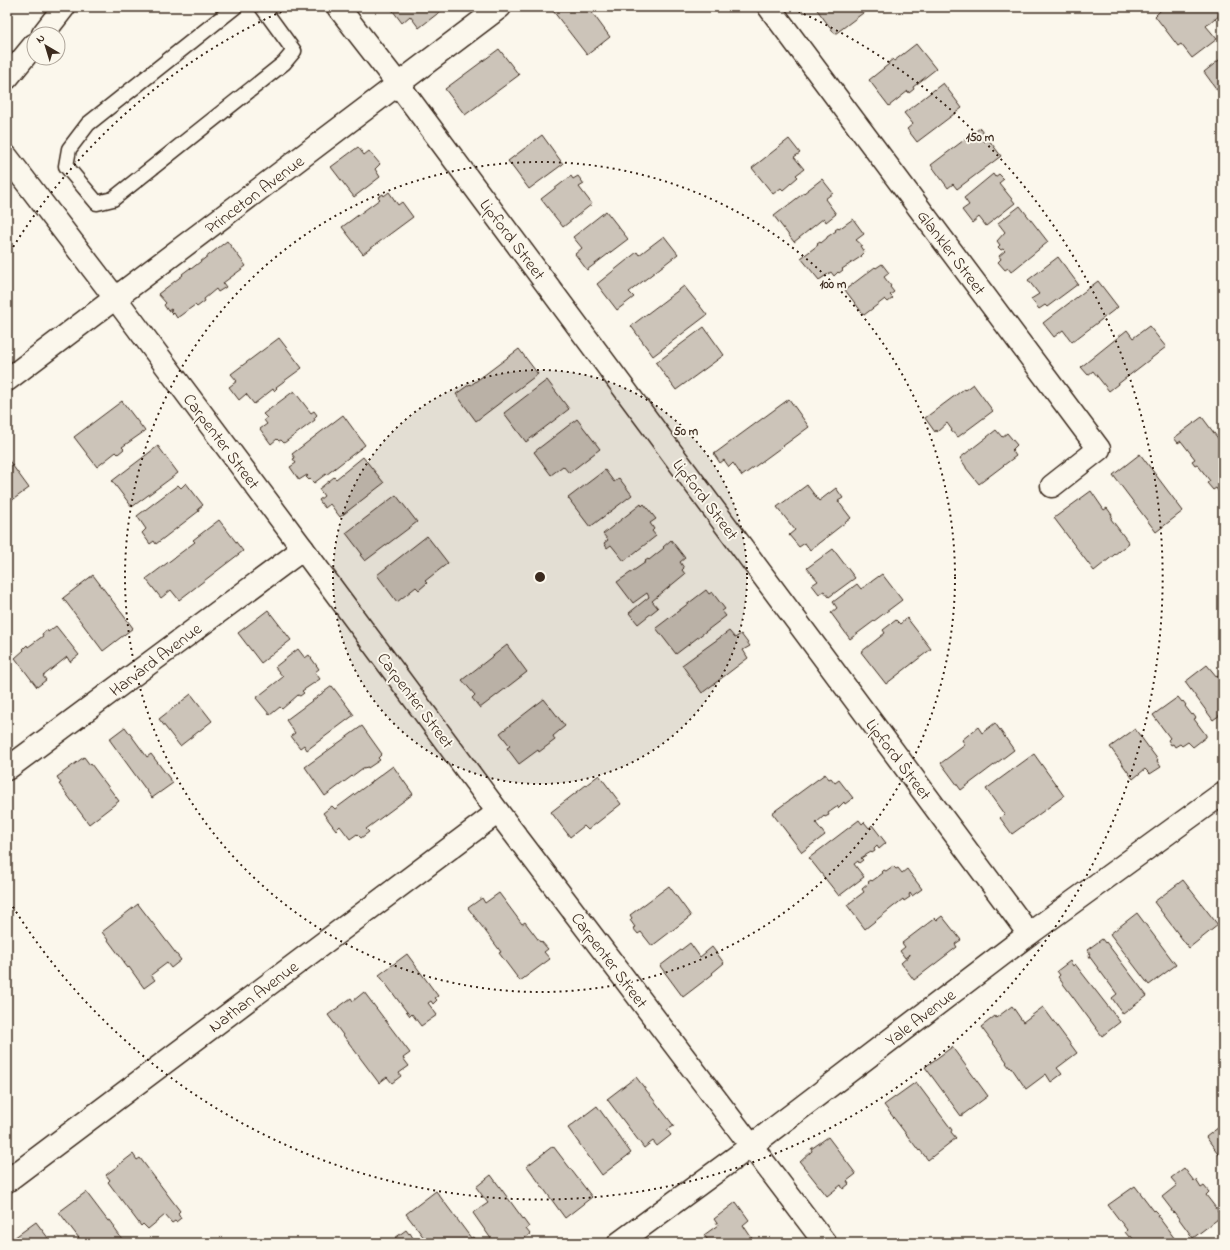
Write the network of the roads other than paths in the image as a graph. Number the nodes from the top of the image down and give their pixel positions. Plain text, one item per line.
1 (64, 7) edge
2 (235, 7) edge
3 (262, 7) edge
4 (338, 7) edge
5 (500, 7) edge
6 (769, 7) edge
7 (49, 26) edge
8 (26, 54) edge
9 (7, 78) edge
10 (398, 84) junction
11 (7, 157) edge
12 (116, 299) junction
13 (7, 380) edge
14 (1052, 486) dead end
15 (303, 549) junction
16 (7, 769) edge
17 (1223, 793) edge
18 (498, 812) junction
19 (1029, 934) junction
20 (751, 1146) junction
21 (7, 1181) edge
22 (619, 1243) edge
23 (825, 1243) edge

1 - 7 street
2 - 3 lane
4 - 10 street, Lipford Street
5 - 10 street, Princeton Avenue
6 - 14 street, Glankler Street
8 - 9 street
10 - 12 street, Princeton Avenue
10 - 19 street, Lipford Street
11 - 12 street, Carpenter Street
12 - 13 street, Princeton Avenue
12 - 15 street, Carpenter Street
15 - 16 street, Harvard Avenue
15 - 18 street, Carpenter Street
17 - 19 street, Yale Avenue
18 - 20 street, Carpenter Street
18 - 21 street, Nathan Avenue
19 - 20 street, Yale Avenue
20 - 22 street, Yale Avenue
20 - 23 street, Carpenter Street

